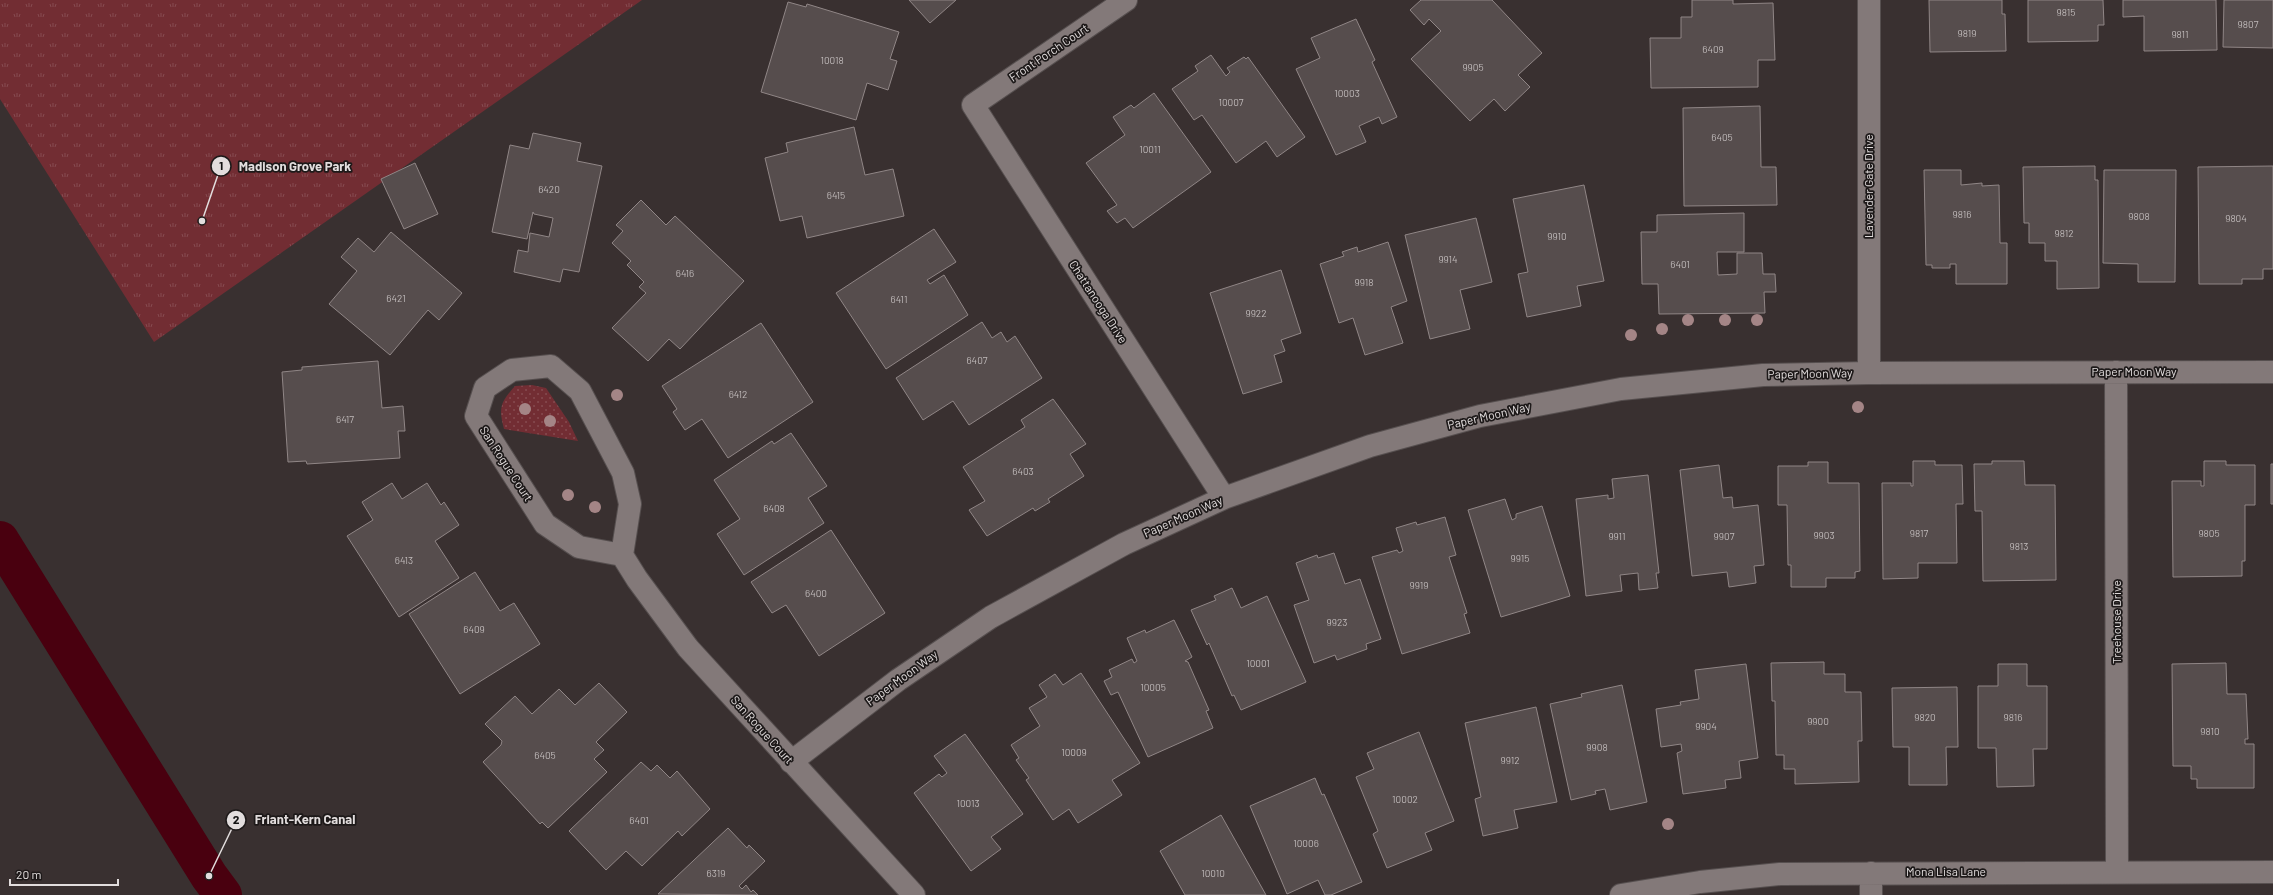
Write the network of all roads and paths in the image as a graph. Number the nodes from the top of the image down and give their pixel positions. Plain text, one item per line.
1 (1126, 0) edge
2 (1869, 0) edge
3 (973, 105) joint
4 (2116, 372) junction
5 (2273, 372) edge
6 (1870, 373) junction
7 (1224, 498) junction
8 (622, 555) junction
9 (792, 762) junction
10 (2117, 872) junction
11 (2273, 872) edge
12 (1871, 873) junction
13 (914, 895) edge
14 (1621, 895) edge
15 (1871, 895) edge

1 - 3 street, Front Porch Court
2 - 6 street, Lavender Gate Drive
3 - 7 street, Chattanooga Drive
4 - 5 street, Paper Moon Way
4 - 6 street, Paper Moon Way
4 - 10 street, Treehouse Drive
6 - 7 street, Paper Moon Way
7 - 9 street, Paper Moon Way
8 - 8 street, San Rogue Court
8 - 9 street, San Rogue Court
9 - 13 street, San Rogue Court
10 - 11 street, Mona Lisa Lane
10 - 12 street, Mona Lisa Lane
12 - 14 street, Mona Lisa Lane
12 - 15 street

